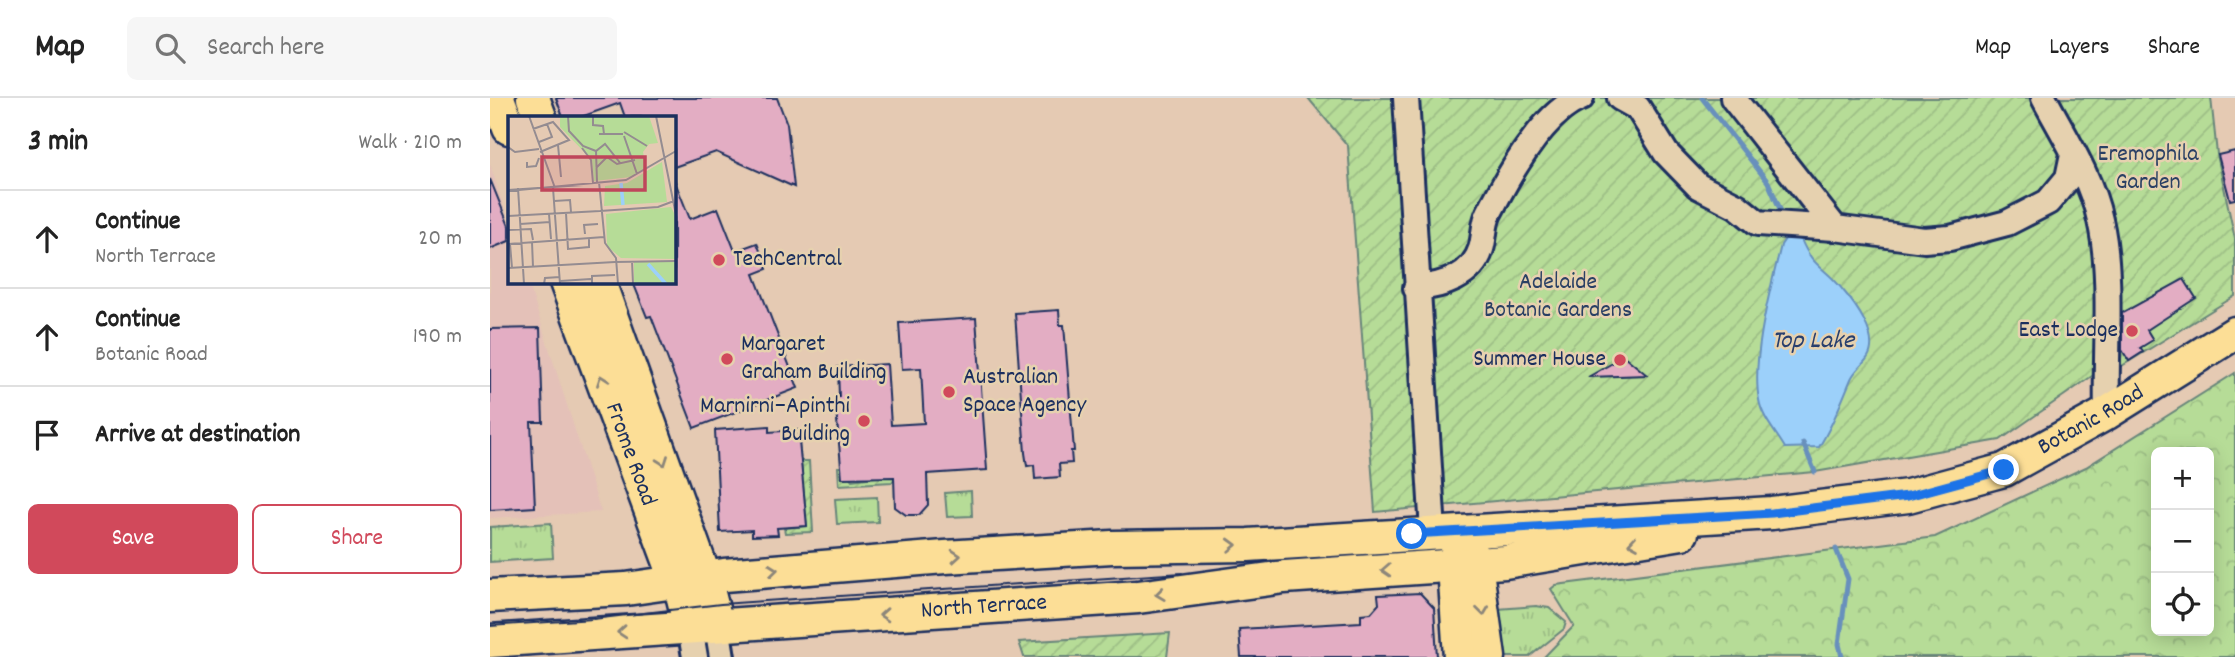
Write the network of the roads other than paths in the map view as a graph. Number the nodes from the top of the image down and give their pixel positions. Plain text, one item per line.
1 (498, 98) edge
2 (533, 98) edge
3 (1406, 98) edge
4 (1581, 98) edge
5 (1620, 98) edge
6 (1733, 98) edge
7 (2043, 98) edge
8 (540, 116) edge
9 (508, 125) edge
10 (2073, 154) junction
11 (2094, 201) junction
12 (2040, 207) junction
13 (1835, 228) junction
14 (567, 284) edge
15 (600, 284) edge
16 (1416, 288) junction
17 (2235, 333) edge
18 (2107, 413) junction
19 (1772, 513) junction
20 (1447, 532) junction
21 (1465, 565) junction
22 (691, 580) junction
23 (490, 596) edge
24 (701, 636) edge
25 (490, 641) edge
26 (722, 657) edge
27 (1460, 657) edge
28 (1489, 657) edge

1 - 9 main road
2 - 8 main road
3 - 16 street
4 - 16 street
5 - 13 street
6 - 13 street
7 - 10 street
10 - 11 street
10 - 12 street
11 - 12 street
11 - 18 street
12 - 13 street
22 -> 14 main road, Frome Road
15 -> 22 main road, Frome Road
16 - 20 street
17 - 18 main road, Botanic Road
18 - 19 main road, Botanic Road
19 - 20 main road, Botanic Road
19 -> 21 main road, Botanic Road
20 - 21 main road
22 -> 20 main road
21 -> 24 main road, North Terrace
21 - 27 main road
21 -> 28 main road
22 - 23 main road
22 - 24 main road, Frome Road
24 -> 25 main road, North Terrace
24 - 26 street

